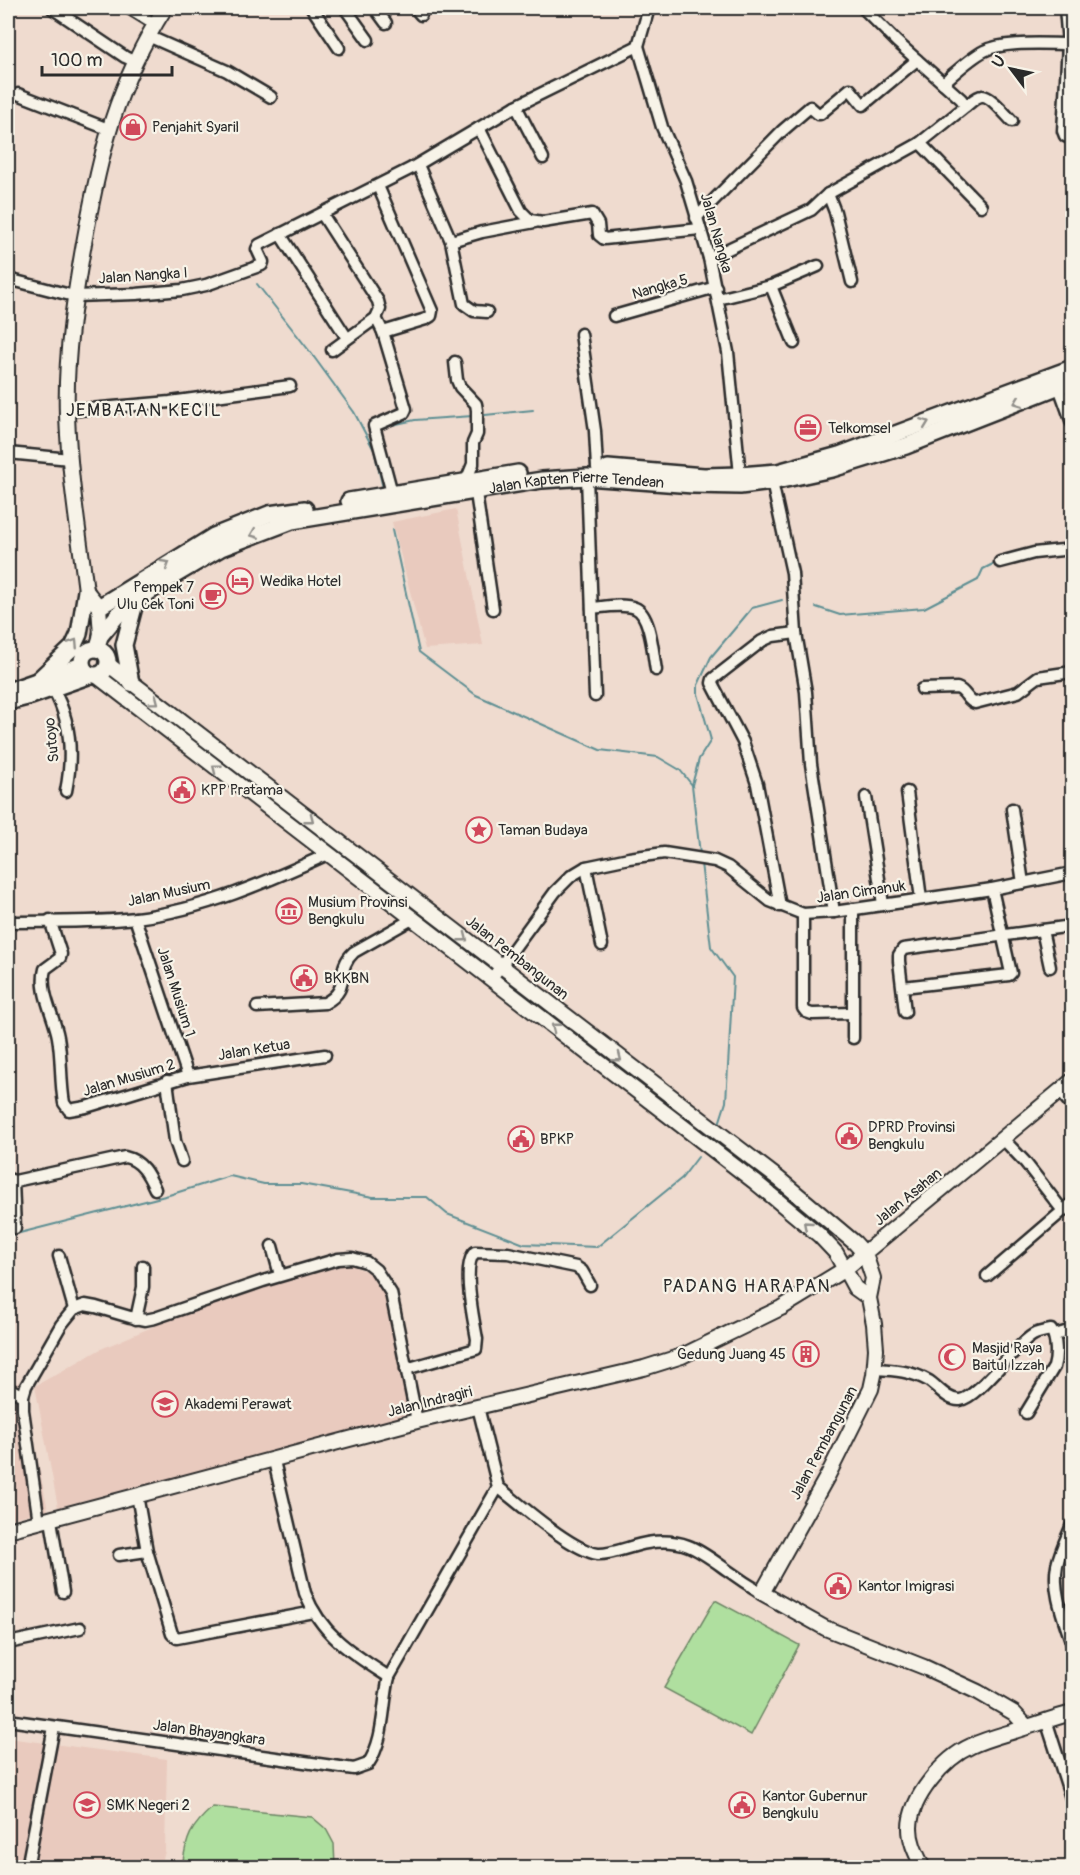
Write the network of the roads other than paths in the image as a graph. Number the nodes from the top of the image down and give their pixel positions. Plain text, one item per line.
1 (52, 8) edge
2 (129, 8) edge
3 (165, 8) edge
4 (312, 8) edge
5 (345, 8) edge
6 (375, 8) edge
7 (649, 8) edge
8 (863, 8) edge
9 (1065, 8) edge
10 (386, 23) dead end
11 (155, 24) junction
12 (148, 36) junction
13 (368, 40) dead end
14 (1068, 44) junction
15 (638, 46) junction
16 (339, 48) dead end
17 (917, 60) junction
18 (136, 62) junction
19 (943, 83) junction
20 (18, 94) dead end
21 (271, 97) dead end
22 (516, 105) junction
23 (966, 106) junction
24 (1012, 121) dead end
25 (479, 128) junction
26 (108, 129) junction
27 (1072, 139) edge
28 (920, 143) junction
29 (543, 158) dead end
30 (418, 165) junction
31 (378, 186) junction
32 (828, 194) junction
33 (981, 206) dead end
34 (322, 214) junction
35 (535, 222) junction
36 (698, 223) junction
37 (280, 234) junction
38 (451, 241) junction
39 (709, 258) junction
40 (818, 266) dead end
41 (8, 279) edge
42 (852, 282) dead end
43 (716, 286) junction
44 (771, 286) junction
45 (74, 296) junction
46 (718, 299) junction
47 (487, 312) dead end
48 (614, 316) dead end
49 (376, 318) junction
50 (383, 332) junction
51 (581, 334) dead end
52 (347, 338) junction
53 (794, 343) dead end
54 (332, 350) dead end
55 (455, 362) dead end
56 (1072, 368) edge
57 (1066, 384) edge
58 (290, 386) dead end
59 (67, 411) junction
60 (973, 412) junction
61 (1072, 423) edge
62 (8, 453) edge
63 (70, 459) junction
64 (592, 472) junction
65 (740, 475) junction
66 (772, 482) junction
67 (472, 484) junction
68 (392, 494) junction
69 (1072, 549) edge
70 (1000, 562) dead end
71 (86, 591) junction
72 (135, 603) junction
73 (99, 606) junction
74 (592, 608) junction
75 (493, 609) dead end
76 (796, 633) junction
77 (99, 642) junction
78 (108, 665) junction
79 (656, 670) dead end
80 (90, 672) junction
81 (1072, 672) edge
82 (37, 681) junction
83 (131, 682) junction
84 (54, 689) junction
85 (922, 689) dead end
86 (8, 691) edge
87 (595, 696) dead end
88 (8, 702) edge
89 (66, 791) dead end
90 (907, 792) dead end
91 (866, 797) dead end
92 (1012, 810) dead end
93 (342, 844) junction
94 (328, 854) junction
95 (586, 867) junction
96 (1072, 873) edge
97 (1023, 883) junction
98 (992, 889) junction
99 (921, 899) junction
100 (883, 904) junction
101 (780, 906) junction
102 (853, 909) junction
103 (834, 912) junction
104 (802, 914) junction
105 (135, 918) junction
106 (414, 918) junction
107 (50, 920) junction
108 (8, 922) edge
109 (1072, 926) edge
110 (1042, 930) junction
111 (1004, 936) junction
112 (602, 945) dead end
113 (501, 967) junction
114 (1050, 968) dead end
115 (492, 978) junction
116 (903, 987) junction
117 (257, 1007) dead end
118 (905, 1012) dead end
119 (853, 1013) junction
120 (853, 1038) dead end
121 (325, 1055) dead end
122 (188, 1076) junction
123 (167, 1081) junction
124 (1072, 1082) edge
125 (1060, 1091) junction
126 (660, 1098) junction
127 (1072, 1106) edge
128 (1004, 1140) junction
129 (182, 1161) dead end
130 (10, 1180) edge
131 (155, 1189) dead end
132 (1072, 1203) edge
133 (1063, 1211) junction
134 (15, 1228) dead end
135 (272, 1246) dead end
136 (865, 1254) junction
137 (58, 1256) dead end
138 (143, 1266) dead end
139 (845, 1269) junction
140 (280, 1275) junction
141 (987, 1276) dead end
142 (590, 1285) dead end
143 (869, 1298) junction
144 (74, 1309) junction
145 (136, 1319) junction
146 (1072, 1329) edge
147 (1055, 1335) junction
148 (406, 1369) junction
149 (875, 1369) junction
150 (8, 1388) edge
151 (23, 1396) junction
152 (478, 1407) junction
153 (1026, 1413) dead end
154 (417, 1421) junction
155 (274, 1461) junction
156 (498, 1487) junction
157 (137, 1496) junction
158 (45, 1521) junction
159 (1072, 1525) edge
160 (8, 1530) edge
161 (1069, 1541) edge
162 (147, 1551) junction
163 (119, 1555) dead end
164 (63, 1592) dead end
165 (762, 1593) junction
166 (314, 1612) junction
167 (80, 1628) dead end
168 (8, 1643) edge
169 (1072, 1644) edge
170 (389, 1677) junction
171 (1072, 1713) edge
172 (8, 1720) edge
173 (1046, 1720) junction
174 (54, 1727) junction
175 (1027, 1727) junction
176 (1072, 1801) edge
177 (27, 1868) edge
178 (923, 1868) edge

1 - 18 street
2 - 11 street
3 - 11 street
4 - 16 street
5 - 13 street
6 - 10 street
7 - 15 street
8 - 17 street
9 - 14 street
11 - 12 street
12 - 18 street
12 - 21 street
14 - 19 street
14 - 27 street
15 - 22 street
15 - 36 street, Jalan Nangka
17 - 19 street
17 - 36 street
18 - 26 street
19 - 23 street
20 - 26 street
22 - 25 street
22 - 29 street
23 - 24 street
23 - 28 street
25 - 30 street
25 - 35 street
26 - 45 street
28 - 32 street
28 - 33 street
30 - 31 street
30 - 38 street
31 - 34 street
31 - 50 street
32 - 39 street
32 - 42 street
34 - 37 street
34 - 49 street
35 - 36 street
35 - 38 street
36 - 39 street, Jalan Nangka
37 - 45 street, Jalan Nangka I
37 - 52 street
38 - 47 street
39 - 43 street, Jalan Nangka
40 - 44 street
41 - 45 street, Jalan Nangka I
43 - 46 street, Jalan Nangka
43 - 48 street, Nangka 5
44 - 46 street
44 - 53 street
45 - 59 street
46 - 65 street, Jalan Nangka
49 - 50 street
49 - 52 street
50 - 68 street
51 - 64 street
52 - 54 street
55 - 67 street
56 - 60 main road, Jalan Kapten Pierre Tendean
57 -> 60 main road, Jalan Kapten Pierre Tendean
57 - 61 street
58 - 59 street
59 - 63 street
65 -> 60 main road, Jalan Kapten Pierre Tendean
60 - 66 main road, Jalan Kapten Pierre Tendean
62 - 63 street
63 - 71 street
64 - 65 main road, Jalan Kapten Pierre Tendean
64 - 66 main road, Jalan Kapten Pierre Tendean
64 - 67 main road, Jalan Kapten Pierre Tendean
64 - 74 street
66 - 76 street
67 - 68 main road, Jalan Kapten Pierre Tendean
67 -> 72 main road, Jalan Kapten Pierre Tendean
67 - 75 street
73 -> 68 main road, Jalan Kapten Pierre Tendean
69 - 70 street
71 - 73 street
82 -> 71 main road
72 - 77 main road, Jalan Kapten Pierre Tendean
72 - 83 main road
73 - 77 street
74 - 79 street
74 - 87 street
76 - 101 street
76 - 103 street
77 - 78 main road
77 - 80 main road, Jalan Kapten Pierre Tendean
78 - 80 main road
78 - 83 street, Jalan Pembangunan
80 - 82 main road
80 - 84 main road
94 -> 80 street, Jalan Pembangunan
81 - 85 street
82 - 86 main road
83 -> 93 street, Jalan Pembangunan
84 - 88 main road
84 - 89 street, Sutoyo
90 - 99 street
91 - 100 street
92 - 97 street
93 - 94 street
93 -> 113 street, Jalan Pembangunan
94 - 105 street, Jalan Musium
94 - 106 street, Jalan Pembangunan
95 - 101 street, Jalan Cimanuk
95 - 112 street
95 - 113 street, Jalan Cimanuk
96 - 97 street, Jalan Cimanuk
97 - 98 street, Jalan Cimanuk
98 - 99 street, Jalan Cimanuk
98 - 111 street
99 - 100 street, Jalan Cimanuk
100 - 102 street, Jalan Cimanuk
101 - 104 street, Jalan Cimanuk
102 - 103 street, Jalan Cimanuk
102 - 119 street
103 - 104 street, Jalan Cimanuk
104 - 119 street
105 - 107 street, Jalan Musium
105 - 122 street, Jalan Musium 1
106 - 115 street, Jalan Pembangunan
106 - 117 street
107 - 108 street, Jalan Musium
107 - 123 street, Jalan Musium 2
109 - 110 street
110 - 111 street
110 - 114 street
111 - 116 street
111 - 116 street
113 - 115 street, Jalan Cimanuk
113 -> 126 street, Jalan Pembangunan
126 -> 115 street, Jalan Pembangunan
116 - 118 street
119 - 120 street
121 - 122 street, Jalan Ketua
122 - 123 street, Jalan Musium 2
123 - 129 street
124 - 125 street, Jalan Asahan
125 - 127 street
125 - 128 street, Jalan Asahan
126 - 136 street, Jalan Pembangunan
139 -> 126 street, Jalan Pembangunan
128 - 133 street
128 - 136 street, Jalan Asahan
130 - 131 street
130 - 134 street
132 - 133 street
133 - 141 street
135 - 140 street
136 - 139 street, Jalan Asahan
136 - 143 street, Jalan Pembangunan
137 - 144 street
138 - 145 street
139 - 143 street, Jalan Pembangunan
139 - 152 street, Jalan Indragiri
140 - 145 street
140 - 148 street
142 - 148 street
143 - 149 street, Jalan Pembangunan
144 - 145 street
144 - 151 street
146 - 147 street
147 - 149 street
147 - 153 street
148 - 154 street
149 - 165 street, Jalan Pembangunan
150 - 151 street
151 - 158 street
152 - 154 street, Jalan Indragiri
152 - 156 street
154 - 155 street, Jalan Indragiri
155 - 157 street, Jalan Indragiri
155 - 166 street
156 - 165 street
156 - 170 street, Jalan Bhayangkara
157 - 158 street, Jalan Indragiri
157 - 162 street
158 - 160 street, Jalan Indragiri
158 - 164 street
159 - 161 street
161 - 169 street
162 - 163 street
162 - 166 street
165 - 175 street
166 - 170 street
167 - 168 street
170 - 174 street, Jalan Bhayangkara
171 - 173 street
172 - 174 street, Jalan Bhayangkara
173 - 175 street
173 - 176 street
174 - 177 street
175 - 178 street

